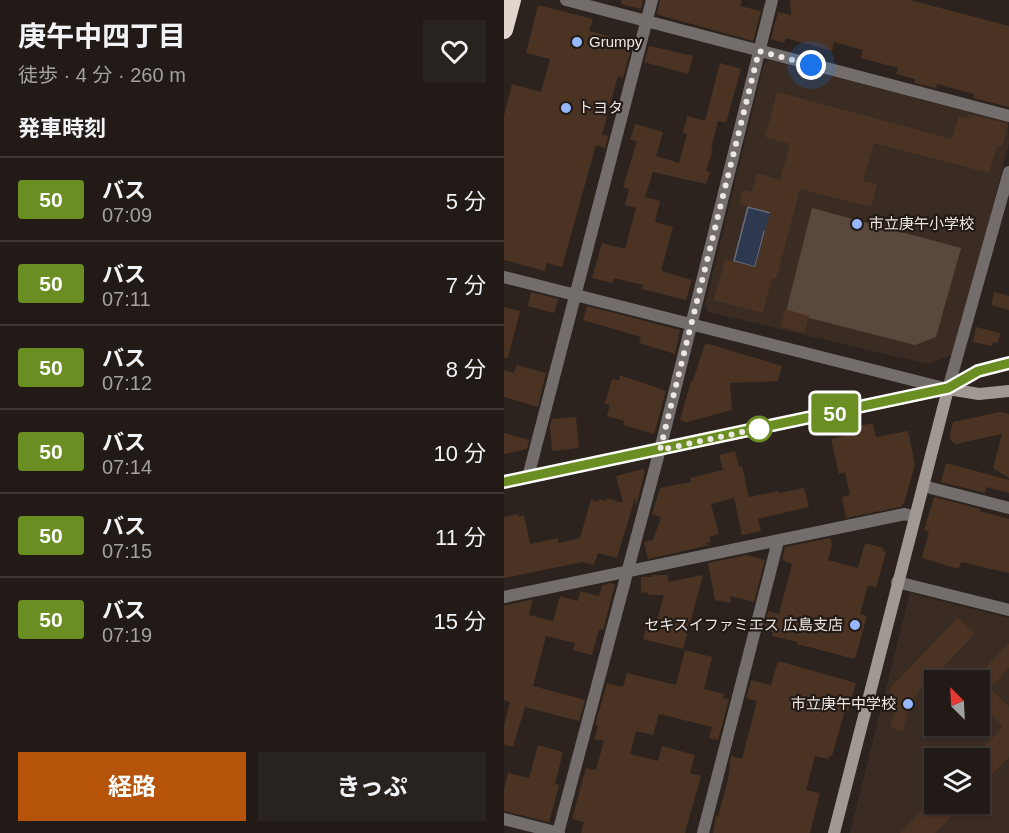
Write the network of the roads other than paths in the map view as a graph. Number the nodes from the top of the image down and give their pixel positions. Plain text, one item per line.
1 (512, 0) edge
2 (566, 0) edge
3 (652, 0) edge
4 (772, 0) edge
5 (646, 22) junction
6 (504, 30) edge
7 (759, 51) junction
8 (1009, 116) edge
9 (1009, 172) edge
10 (504, 277) edge
11 (575, 295) junction
12 (692, 324) junction
13 (1009, 363) edge
14 (948, 388) junction
15 (1009, 391) edge
16 (660, 450) junction
17 (528, 477) junction
18 (504, 482) edge
19 (923, 486) junction
20 (1009, 508) edge
21 (915, 517) junction
22 (778, 541) junction
23 (629, 570) junction
24 (897, 582) junction
25 (504, 597) edge
26 (1009, 610) edge
27 (504, 819) edge
28 (558, 833) edge
29 (703, 833) edge
30 (834, 833) edge

1 - 6 highway
2 - 5 street
3 - 5 street
4 - 7 street
5 - 7 street
5 - 11 street
7 - 8 street
7 - 12 street
9 - 14 street
10 - 11 street
11 - 12 street
11 - 17 street
12 - 14 street
12 - 16 street
13 - 14 street
14 - 15 street
14 - 16 street
14 - 19 street
16 - 17 street
16 - 23 street
17 - 18 street
19 - 20 street
19 - 21 street
21 - 22 street
21 - 24 street
22 - 23 street
22 - 29 street
23 - 25 street
23 - 28 street
24 - 26 street
24 - 30 street
27 - 28 street

